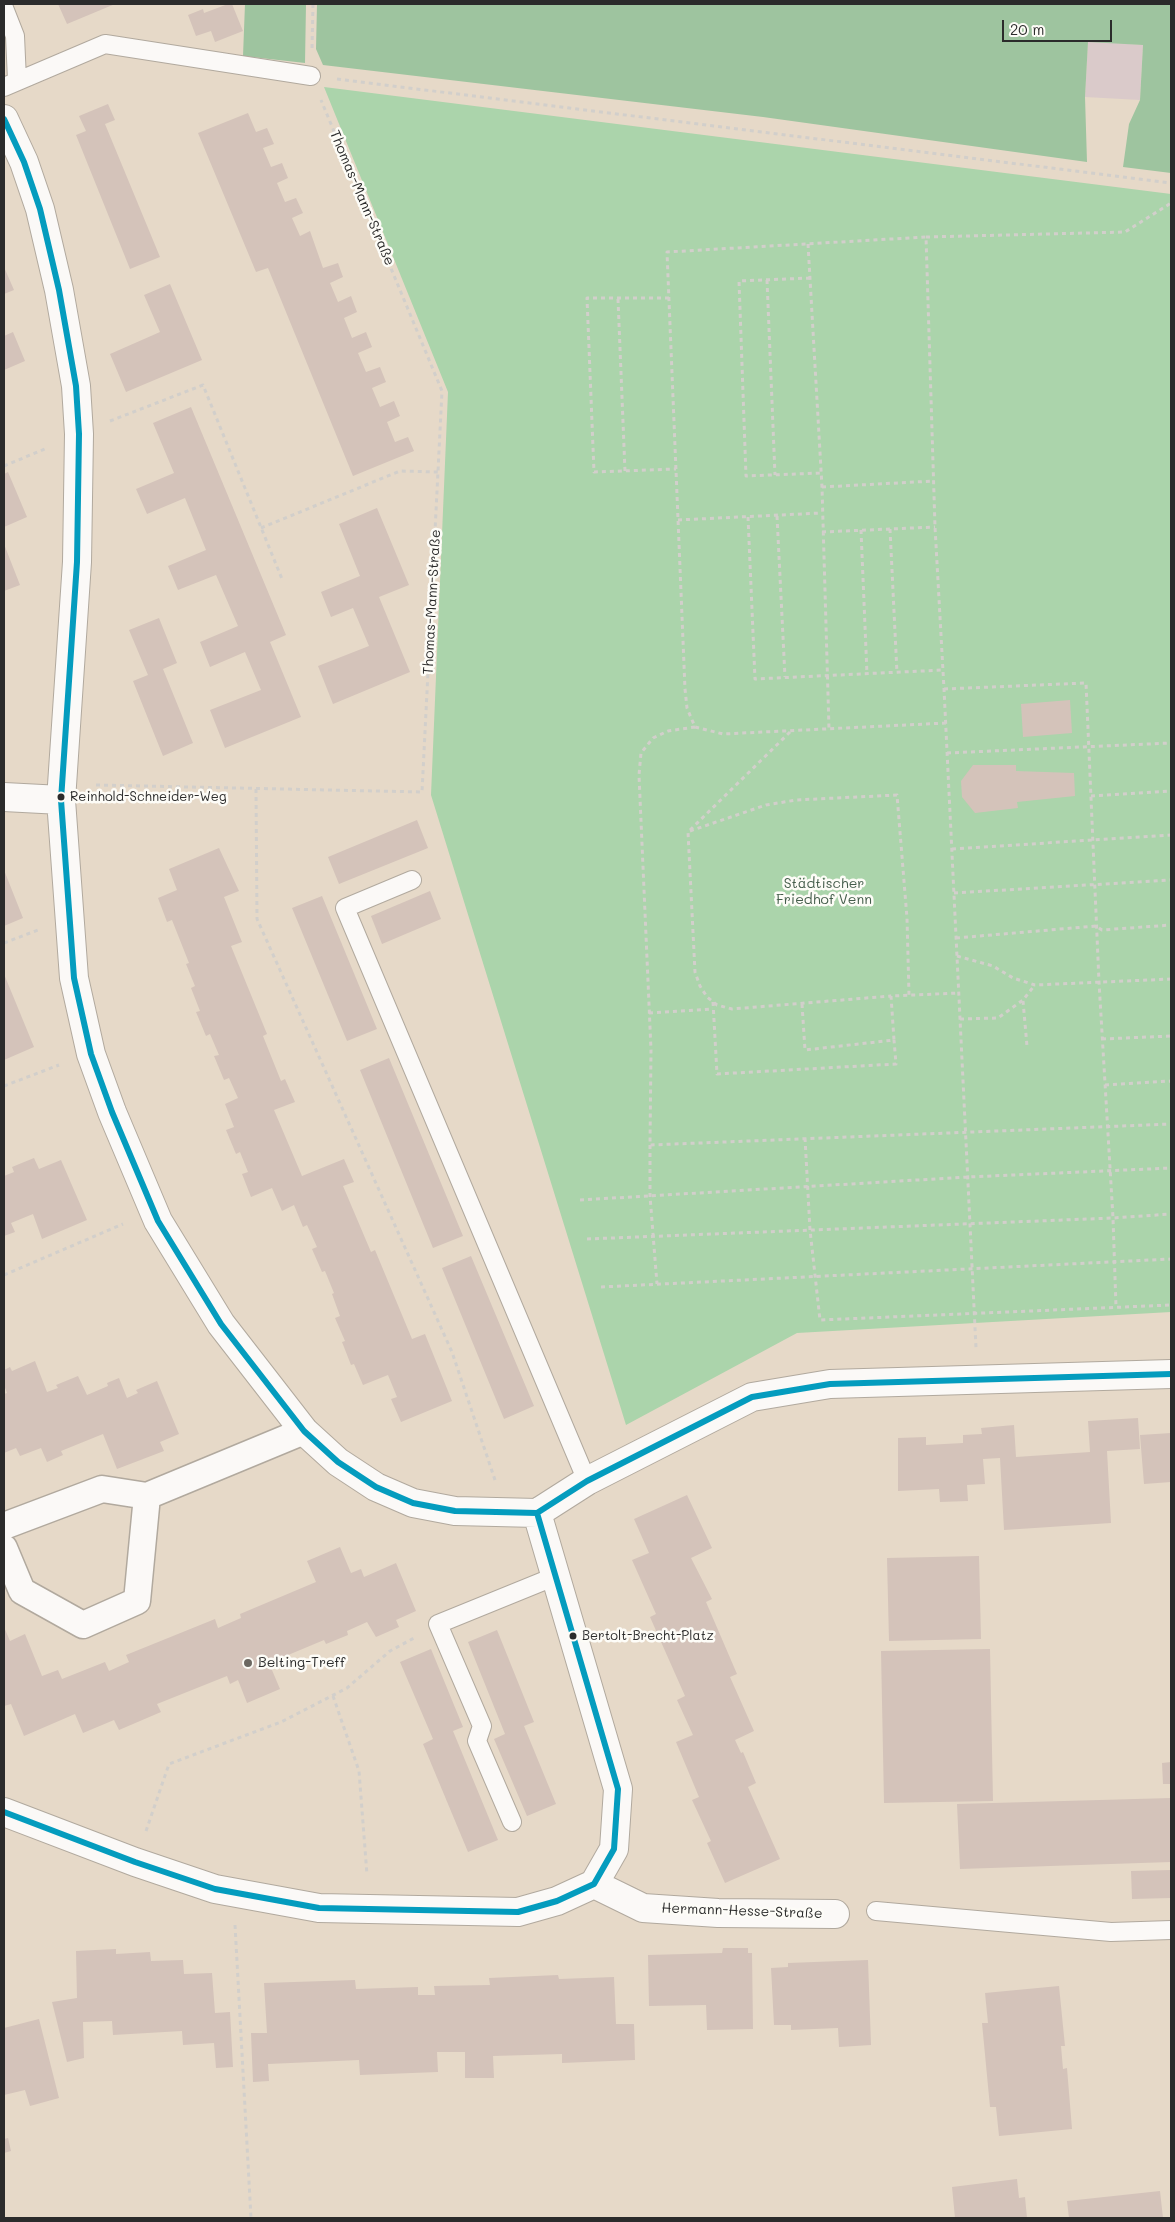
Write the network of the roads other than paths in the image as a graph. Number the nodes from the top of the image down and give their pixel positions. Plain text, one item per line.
1 (4, 8) edge
2 (311, 76) road end
3 (11, 84) edge
4 (4, 120) edge
5 (61, 791) junction
6 (4, 797) edge
7 (412, 880) dead end
8 (1171, 1374) edge
9 (304, 1431) junction
10 (588, 1481) junction
11 (147, 1496) junction
12 (537, 1513) junction
13 (4, 1526) edge
14 (4, 1548) edge
15 (556, 1576) junction
16 (4, 1812) edge
17 (512, 1822) dead end
18 (594, 1884) junction
19 (876, 1911) dead end
20 (835, 1914) dead end
21 (1171, 1930) edge

1 - 3 lane
2 - 3 lane
4 - 5 street
5 - 6 street
5 - 9 street
7 - 10 lane
8 - 10 street
9 - 11 street
9 - 12 street
10 - 12 street
11 - 13 street
11 - 14 street
12 - 15 street
15 - 17 lane
15 - 18 street
16 - 18 street
18 - 20 street, Hermann-Hesse-Straße
19 - 21 lane

